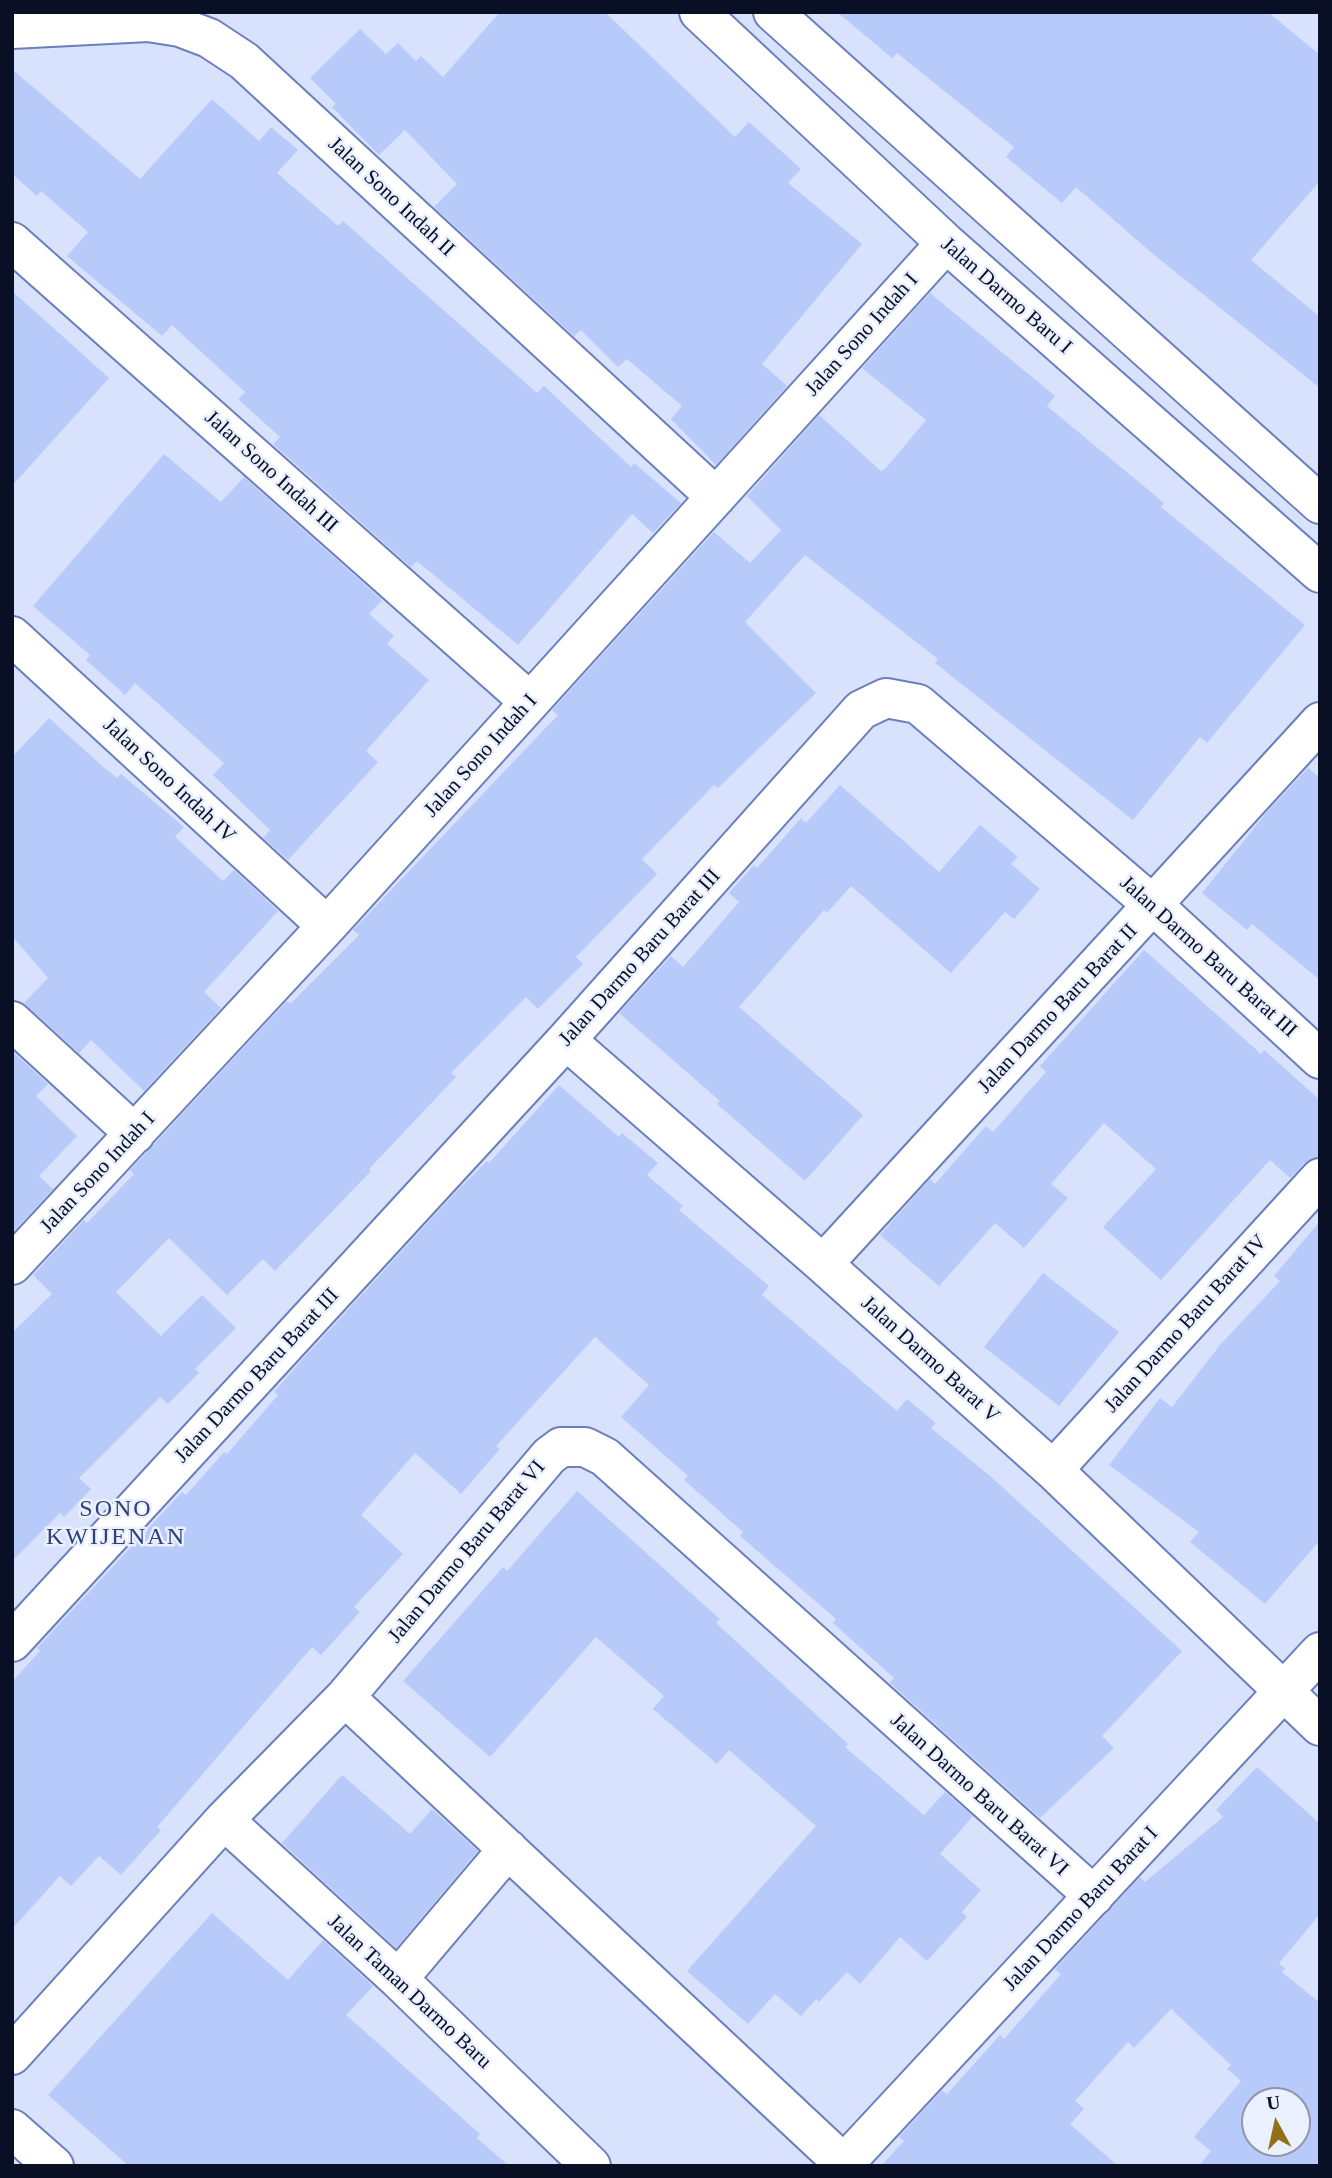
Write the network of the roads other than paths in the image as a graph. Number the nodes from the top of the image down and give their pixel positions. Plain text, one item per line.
1 (699, 12) edge
2 (773, 12) edge
3 (12, 29) edge
4 (12, 242) edge
5 (946, 243) junction
6 (1183, 381) junction
7 (1144, 417) junction
8 (716, 497) junction
9 (1320, 504) edge
10 (1320, 573) edge
11 (12, 635) edge
12 (530, 702) junction
13 (1320, 722) edge
14 (1153, 905) junction
15 (327, 926) junction
16 (12, 1021) edge
17 (566, 1040) junction
18 (1320, 1059) edge
19 (135, 1134) junction
20 (1320, 1178) edge
21 (823, 1264) junction
22 (12, 1265) edge
23 (1053, 1470) junction
24 (12, 1642) edge
25 (1320, 1653) edge
26 (1284, 1691) junction
27 (345, 1697) junction
28 (1320, 1726) edge
29 (224, 1820) junction
30 (508, 1849) junction
31 (1094, 1896) junction
32 (398, 1979) junction
33 (12, 2054) edge
34 (12, 2129) edge
35 (843, 2165) edge
36 (54, 2166) edge
37 (591, 2166) edge

1 - 5 street, Jalan Darmo Baru I
2 - 6 street
3 - 8 street, Jalan Sono Indah II
4 - 12 street, Jalan Sono Indah III
5 - 7 street, Jalan Darmo Baru I
5 - 8 street, Jalan Sono Indah I
6 - 7 street
6 - 9 street
7 - 10 street, Jalan Darmo Baru I
8 - 12 street, Jalan Sono Indah I
11 - 15 street, Jalan Sono Indah IV
12 - 15 street, Jalan Sono Indah I
13 - 14 street, Jalan Darmo Baru Barat II
14 - 17 street, Jalan Darmo Baru Barat III
14 - 18 street, Jalan Darmo Baru Barat III
14 - 21 street, Jalan Darmo Baru Barat II
15 - 19 street, Jalan Sono Indah I
16 - 19 street
17 - 21 street, Jalan Darmo Barat V
17 - 24 street, Jalan Darmo Baru Barat III
19 - 22 street, Jalan Sono Indah I
20 - 23 street, Jalan Darmo Baru Barat IV
21 - 23 street, Jalan Darmo Barat V
23 - 26 street, Jalan Darmo Barat V
25 - 26 street, Jalan Darmo Baru Barat I
26 - 28 street, Jalan Darmo Barat V
26 - 31 street, Jalan Darmo Baru Barat I
27 - 29 street, Jalan Darmo Baru Barat VI
27 - 30 street
27 - 31 street, Jalan Darmo Baru Barat VI
29 - 32 street, Jalan Taman Darmo Baru
29 - 33 street, Jalan Darmo Baru Barat VI
30 - 32 street
30 - 35 street
31 - 35 street, Jalan Darmo Baru Barat I
32 - 37 street, Jalan Taman Darmo Baru
34 - 36 street

